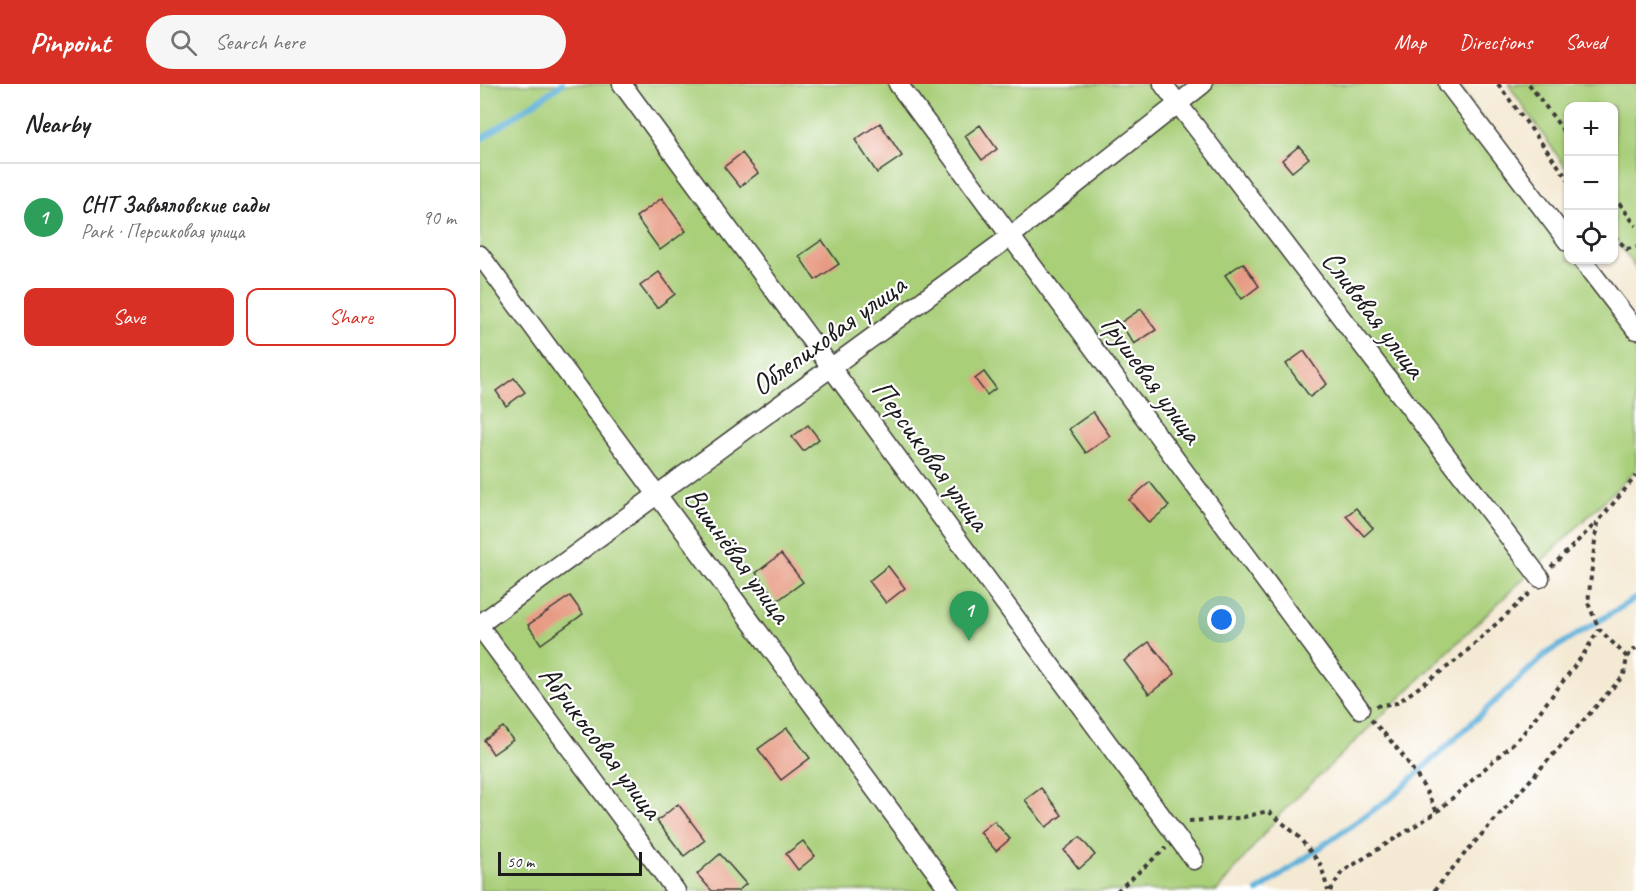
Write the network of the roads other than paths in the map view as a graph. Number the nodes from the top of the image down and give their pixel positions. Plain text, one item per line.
1 (622, 84) edge
2 (898, 84) edge
3 (1163, 84) edge
4 (1203, 84) edge
5 (1448, 84) edge
6 (1177, 103) junction
7 (1564, 235) edge
8 (1011, 236) junction
9 (480, 255) edge
10 (1585, 264) edge
11 (1636, 330) edge
12 (832, 368) junction
13 (658, 495) junction
14 (1540, 578) road end
15 (480, 626) edge
16 (1360, 709) road end
17 (1194, 860) dead end
18 (676, 891) edge
19 (950, 891) edge

1 - 12 street, Персиковая улица
2 - 8 street, Грушевая улица
3 - 6 street, Сливовая улица
4 - 6 street, Облепиховая улица
5 - 7 street
6 - 8 street, Облепиховая улица
6 - 14 street, Сливовая улица
8 - 12 street, Облепиховая улица
8 - 16 street, Грушевая улица
9 - 13 street, Вишнёвая улица
10 - 11 street
12 - 13 street, Облепиховая улица
12 - 17 street, Персиковая улица
13 - 15 street, Облепиховая улица
13 - 19 street, Вишнёвая улица
15 - 18 street, Абрикосовая улица

